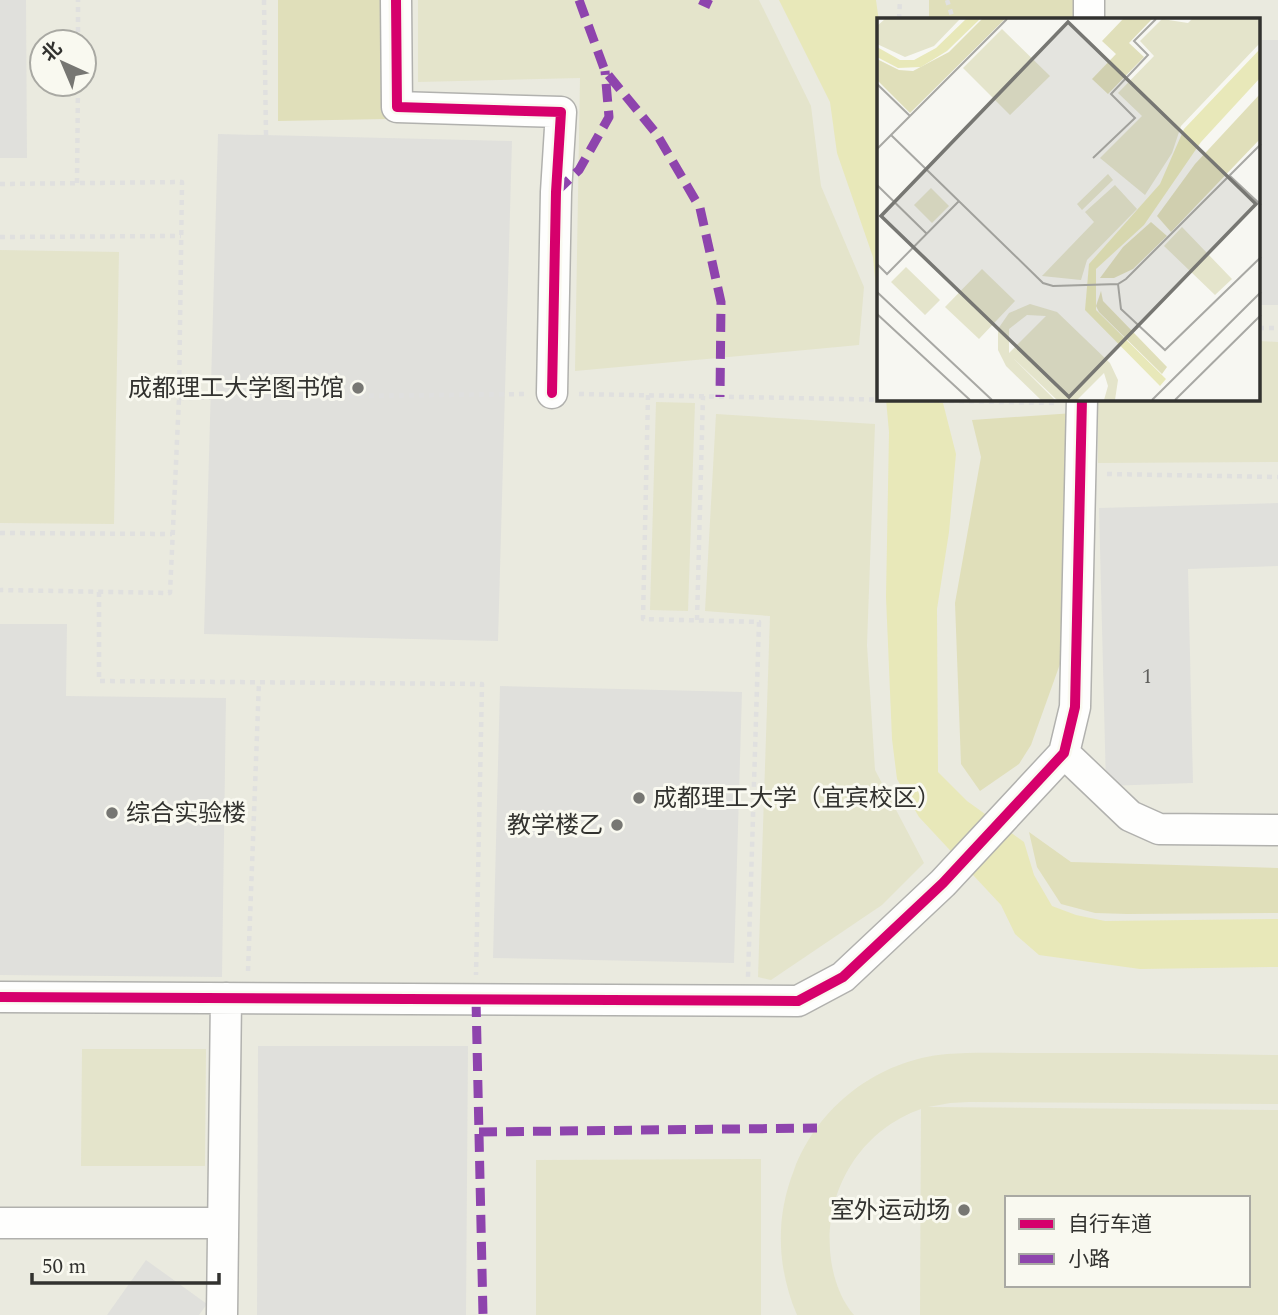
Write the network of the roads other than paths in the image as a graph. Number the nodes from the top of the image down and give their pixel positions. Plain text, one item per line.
1 (396, 0) edge
2 (1089, 0) edge
3 (1089, 18) edge
4 (552, 393) road end
5 (1082, 401) edge
6 (1064, 753) junction
7 (1278, 830) edge
8 (0, 997) edge
9 (237, 998) junction
10 (0, 1223) edge
11 (223, 1223) junction
12 (222, 1315) edge

1 - 4 street
2 - 3 street
5 - 6 street
6 - 7 street
6 - 9 street
8 - 9 street
9 - 11 street
10 - 11 street
11 - 12 street

